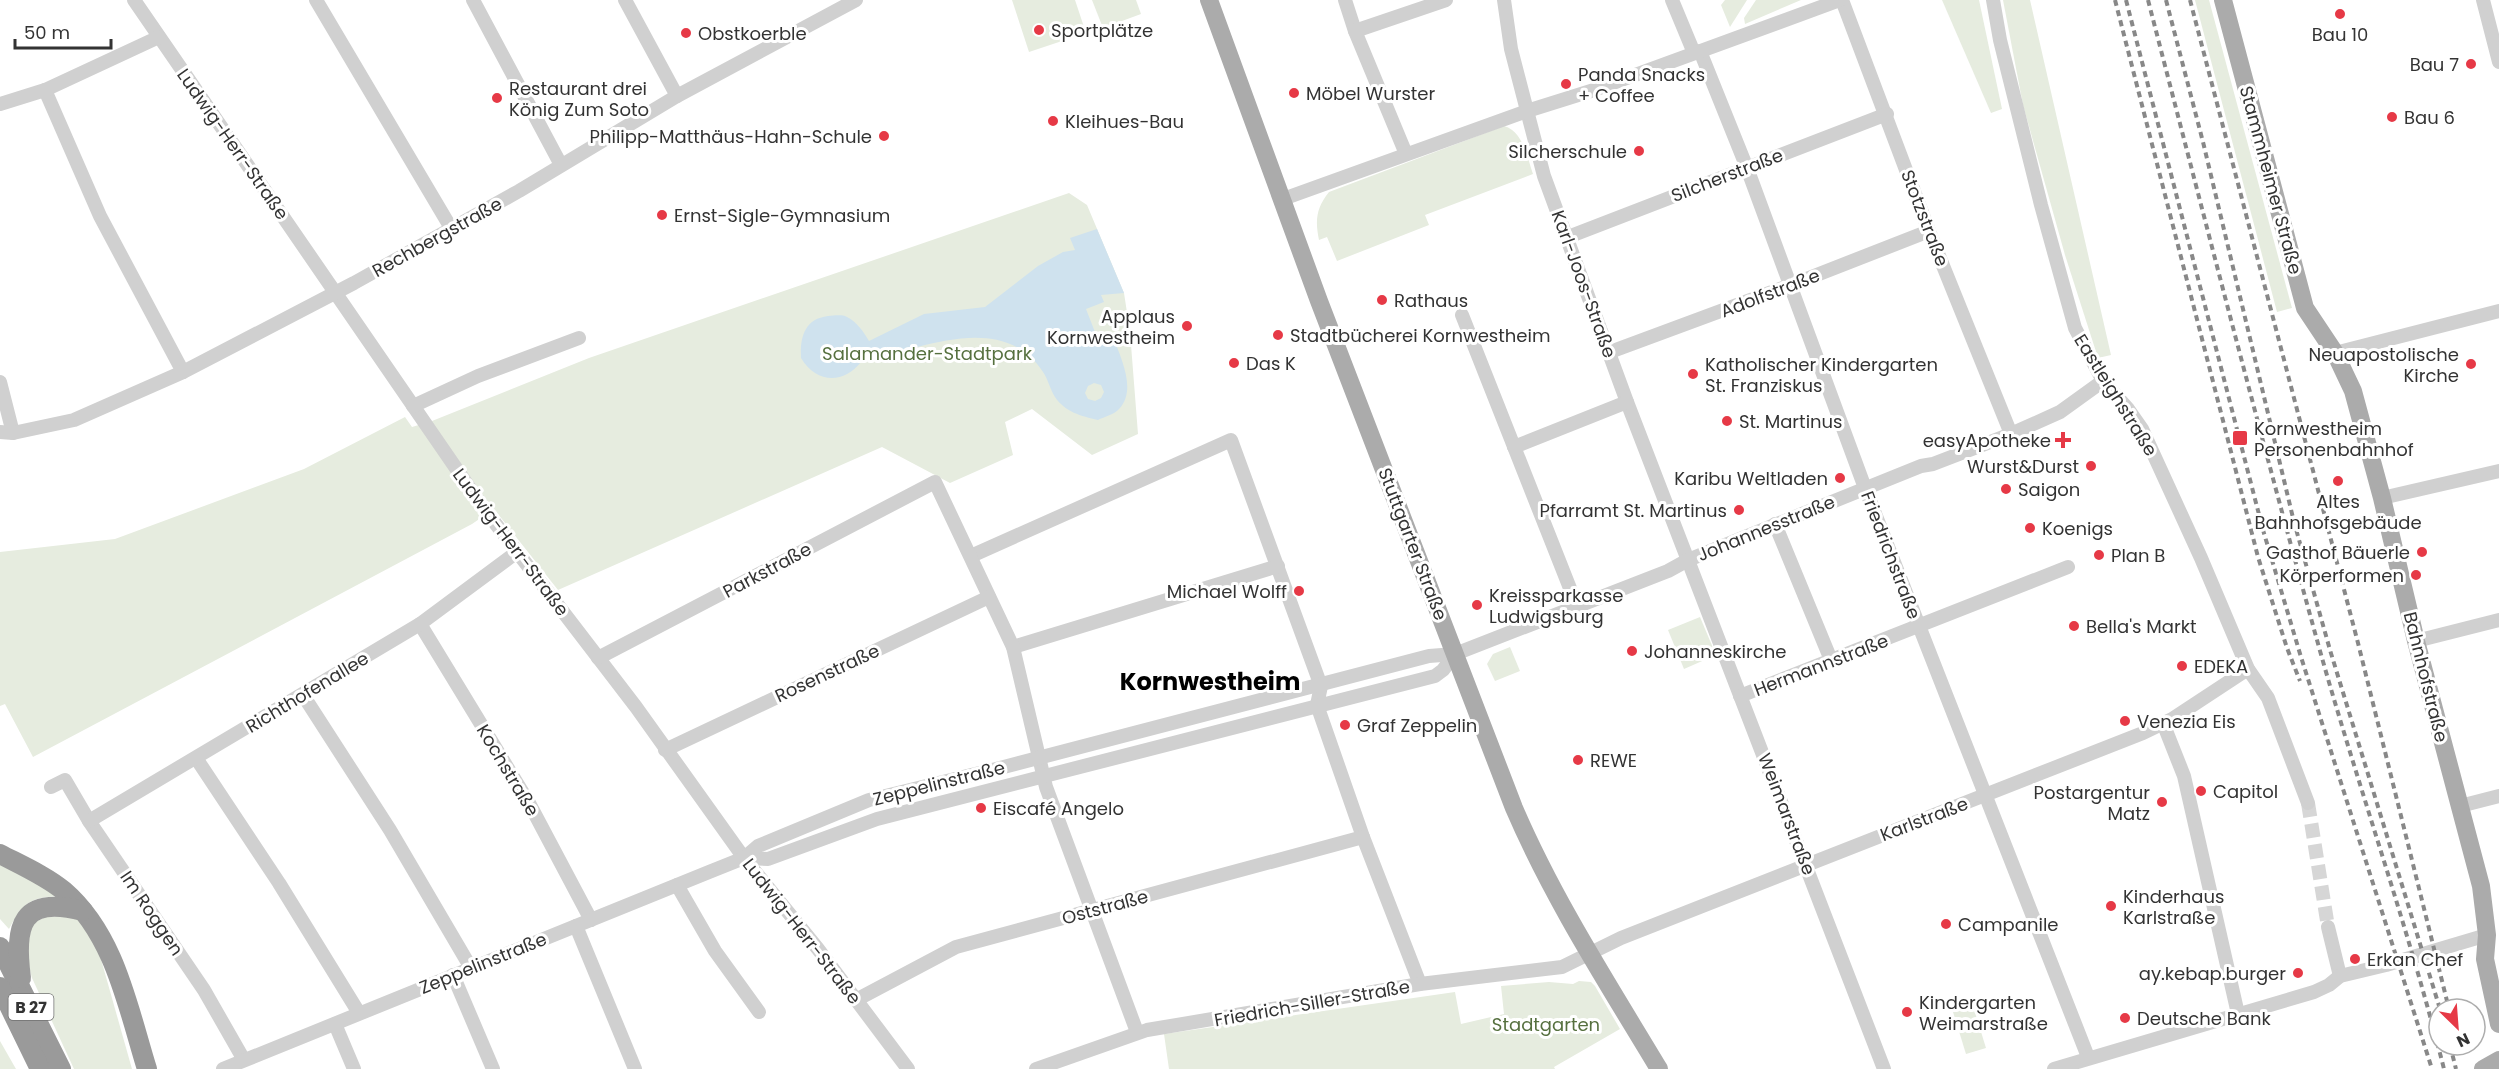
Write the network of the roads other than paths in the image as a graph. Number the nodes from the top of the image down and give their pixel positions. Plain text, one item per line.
1 (134, 0) edge
2 (316, 0) edge
3 (473, 0) edge
4 (625, 0) edge
5 (856, 0) edge
6 (1209, 0) edge
7 (1345, 0) edge
8 (1446, 0) edge
9 (1504, 0) edge
10 (1672, 0) edge
11 (1841, 0) edge
12 (1993, 0) edge
13 (2223, 0) edge
14 (2483, 0) edge
15 (831, 5) edge
16 (1413, 5) edge
17 (1355, 31) junction
18 (159, 37) junction
19 (1697, 52) junction
20 (2499, 62) edge
21 (45, 90) junction
22 (677, 96) junction
23 (0, 104) edge
24 (1527, 111) junction
25 (1887, 114) junction
26 (1406, 154) junction
27 (561, 165) junction
28 (1747, 168) junction
29 (1283, 199) junction
30 (451, 228) junction
31 (1929, 231) junction
32 (1568, 237) junction
33 (1791, 285) junction
34 (337, 293) junction
35 (2499, 311) edge
36 (1462, 315) dead end
37 (579, 338) dead end
38 (1610, 352) junction
39 (2335, 353) junction
40 (183, 372) junction
41 (2103, 381) junction
42 (0, 382) edge
43 (1628, 402) junction
44 (413, 406) junction
45 (6, 432) edge
46 (2011, 434) junction
47 (1514, 447) junction
48 (2499, 471) edge
49 (1865, 488) junction
50 (2382, 498) junction
51 (1775, 524) junction
52 (517, 552) junction
53 (970, 556) junction
54 (1688, 560) junction
55 (1278, 566) junction
56 (2068, 567) dead end
57 (989, 597) junction
58 (1577, 606) junction
59 (2499, 620) edge
60 (420, 624) junction
61 (1919, 627) junction
62 (2416, 641) junction
63 (1013, 647) junction
64 (1455, 654) junction
65 (598, 658) junction
66 (1831, 660) junction
67 (2248, 669) junction
68 (1321, 686) junction
69 (303, 695) junction
70 (1740, 696) junction
71 (1317, 705) junction
72 (2163, 723) junction
73 (665, 750) junction
74 (1038, 757) junction
75 (196, 758) junction
76 (1044, 776) junction
77 (51, 787) dead end
78 (1984, 796) junction
79 (2499, 796) edge
80 (2308, 804) tunnel mouth
81 (2460, 807) junction
82 (89, 821) junction
83 (1363, 837) junction
84 (0, 854) edge
85 (744, 858) junction
86 (1807, 865) junction
87 (677, 885) junction
88 (83, 911) junction
89 (1092, 911) junction
90 (591, 920) junction
91 (576, 926) junction
92 (2328, 927) tunnel mouth
93 (2487, 935) junction
94 (0, 947) edge
95 (1591, 954) junction
96 (2499, 966) edge
97 (471, 968) junction
98 (453, 975) junction
99 (2340, 976) junction
100 (1420, 984) junction
101 (7, 993) edge
102 (856, 1000) junction
103 (759, 1012) dead end
104 (359, 1013) junction
105 (2238, 1014) junction
106 (336, 1023) junction
107 (2499, 1024) edge
108 (1137, 1032) junction
109 (2088, 1057) junction
110 (244, 1060) junction
111 (40, 1069) edge
112 (61, 1069) edge
113 (147, 1069) edge
114 (223, 1069) edge
115 (354, 1069) edge
116 (493, 1069) edge
117 (635, 1069) edge
118 (908, 1069) edge
119 (1036, 1069) edge
120 (1659, 1069) edge
121 (1884, 1069) edge
122 (2054, 1069) edge

1 - 18 street, Ludwig-Herr-Straße
2 - 30 street
3 - 27 street
4 - 22 street
5 - 15 street, Rechbergstraße
6 - 29 main road, Stuttgarter Straße
7 - 17 street
8 - 16 street
9 - 24 street, Karl-Joos-Straße
10 - 19 street, Friedrichstraße
11 - 19 street
11 - 25 street, Stotzstraße
12 - 41 street, Eastleighstraße
13 - 39 main road, Stammheimer Straße
14 - 20 street
15 - 22 street, Rechbergstraße
16 - 17 street
17 - 26 street
18 - 21 street
18 - 34 street, Ludwig-Herr-Straße
19 - 24 street
19 - 28 street, Friedrichstraße
21 - 23 street
21 - 40 street
22 - 27 street, Rechbergstraße
24 - 26 street
24 - 32 street, Karl-Joos-Straße
25 - 28 street, Silcherstraße
25 - 31 street, Stotzstraße
26 - 29 street
27 - 30 street, Rechbergstraße
28 - 32 street, Silcherstraße
28 - 33 street, Friedrichstraße
29 - 64 main road, Stuttgarter Straße
30 - 34 street, Rechbergstraße
31 - 33 street, Adolfstraße
31 - 46 street, Stotzstraße
32 - 38 street, Karl-Joos-Straße
33 - 38 street, Adolfstraße
33 - 49 street, Friedrichstraße
34 - 40 street, Rechbergstraße
34 - 44 street, Ludwig-Herr-Straße
35 - 39 street
36 - 47 street
37 - 44 street
38 - 43 street, Karl-Joos-Straße
39 - 50 main road, Bahnhofstraße
40 - 45 street, Rechbergstraße
41 - 46 street, Johannesstraße
41 - 67 street, Eastleighstraße
42 - 45 street
43 - 47 street
43 - 54 street, Karl-Joos-Straße
44 - 52 street, Ludwig-Herr-Straße
46 - 49 street, Johannesstraße
47 - 58 street
48 - 50 street
49 - 51 street, Johannesstraße
49 - 61 street, Friedrichstraße
50 - 62 main road, Bahnhofstraße
51 - 54 street, Johannesstraße
51 - 66 street
52 - 60 street, Richthofenallee
52 - 65 street, Ludwig-Herr-Straße
53 - 55 street
53 - 57 street
53 - 65 street, Parkstraße
54 - 58 street, Johannesstraße
54 - 70 street, Weimarstraße
55 - 63 street
55 - 68 street
56 - 61 street, Hermannstraße
57 - 63 street
57 - 73 street, Rosenstraße
58 - 64 street, Johannesstraße
59 - 62 street
60 - 69 street, Richthofenallee
60 - 90 street, Kochstraße
61 - 66 street, Hermannstraße
61 - 78 street, Friedrichstraße
62 - 81 main road, Bahnhofstraße
63 - 74 street
64 - 68 street, Zeppelinstraße
64 - 71 street, Zeppelinstraße
64 - 95 main road, Stuttgarter Straße
65 - 73 street, Ludwig-Herr-Straße
66 - 70 street, Hermannstraße
67 - 72 street, Karlstraße
67 - 80 street, Eastleighstraße
68 - 71 street
68 - 74 street, Zeppelinstraße
69 - 75 street, Richthofenallee
69 - 97 street
70 - 86 street, Weimarstraße
71 - 76 street, Zeppelinstraße
71 - 83 street
72 - 78 street, Karlstraße
72 - 105 street
73 - 85 street, Ludwig-Herr-Straße
74 - 76 street
74 - 85 street, Zeppelinstraße
75 - 82 street, Richthofenallee
75 - 104 street
76 - 85 street, Zeppelinstraße
76 - 89 street
77 - 82 street, Im Roggen
78 - 86 street, Karlstraße
78 - 109 street, Friedrichstraße
79 - 81 street
81 - 93 main road, Bahnhofstraße
82 - 110 street, Im Roggen
83 - 89 street, Oststraße
83 - 100 street
84 - 88 highway
85 - 87 street, Zeppelinstraße
85 - 102 street, Ludwig-Herr-Straße
86 - 95 street, Karlstraße
86 - 121 street, Weimarstraße
87 - 90 street, Zeppelinstraße
87 - 103 street
88 - 101 highway, B 27
88 - 113 highway
89 - 102 street, Oststraße
89 - 108 street
90 - 91 street, Zeppelinstraße
91 - 97 street, Zeppelinstraße
91 - 117 street
92 - 99 street
93 - 96 main road, Bahnhofstraße
93 - 99 street
93 - 107 main road, Bahnhofstraße
94 - 101 highway, B 27
95 - 100 street, Friedrich-Siller-Straße
95 - 120 main road, Stuttgarter Straße
97 - 98 street, Zeppelinstraße
98 - 104 street, Zeppelinstraße
98 - 116 street
99 - 105 street
100 - 108 street, Friedrich-Siller-Straße
101 - 111 highway, B 27
101 - 112 highway, B 27
102 - 118 street, Ludwig-Herr-Straße
104 - 106 street, Zeppelinstraße
105 - 109 street
106 - 110 street, Zeppelinstraße
106 - 115 street
108 - 119 street, Friedrich-Siller-Straße
109 - 122 street
110 - 114 street, Zeppelinstraße

